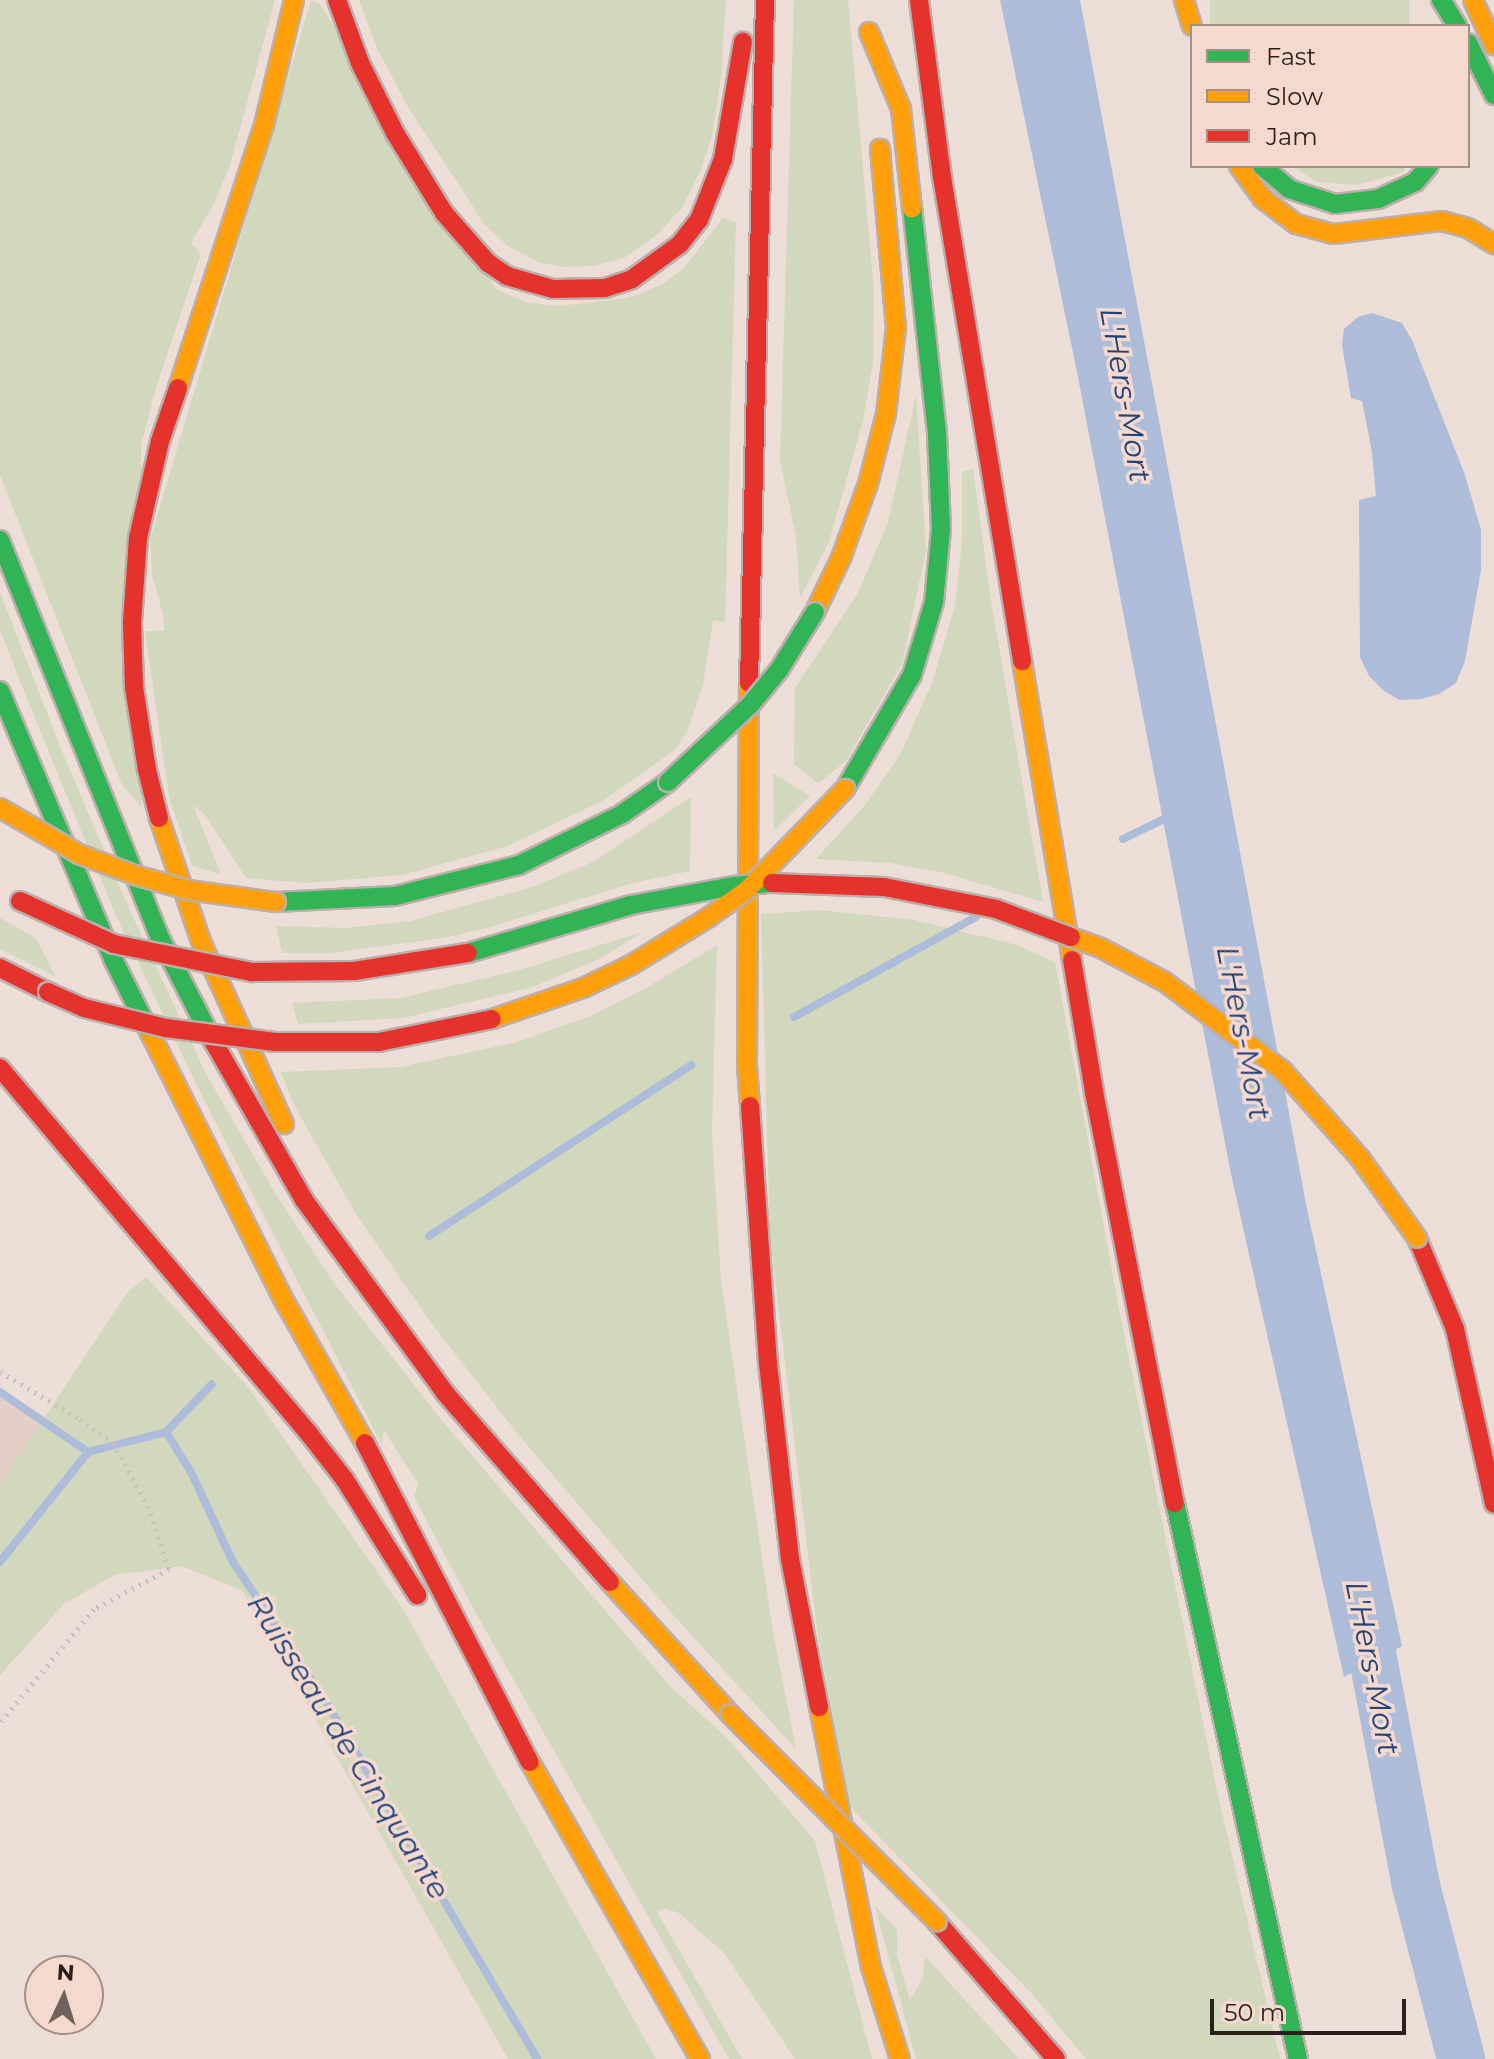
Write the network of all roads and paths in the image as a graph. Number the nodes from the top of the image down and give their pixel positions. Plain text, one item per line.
1 (294, 0) edge
2 (337, 0) edge
3 (750, 0) edge
4 (765, 0) edge
5 (919, 0) edge
6 (1184, 0) edge
7 (1433, 0) edge
8 (1441, 0) edge
9 (1470, 0) edge
10 (1191, 24) edge
11 (1444, 24) edge
12 (1456, 24) edge
13 (1494, 45) edge
14 (1470, 47) edge
15 (875, 94) dead end
16 (1494, 95) edge
17 (878, 125) dead end
18 (1240, 168) edge
19 (1264, 168) edge
20 (1427, 168) edge
21 (1494, 244) edge
22 (0, 540) edge
23 (0, 691) edge
24 (0, 808) edge
25 (0, 891) edge
26 (0, 968) edge
27 (0, 1068) edge
28 (364, 1284) junction
29 (0, 1372) edge
30 (1494, 1504) edge
31 (427, 1613) dead end
32 (466, 1678) dead end
33 (0, 1723) edge
34 (528, 1759) junction
35 (700, 2059) edge
36 (900, 2059) edge
37 (1056, 2059) edge
38 (1298, 2059) edge

1 - 28 main road
2 - 3 main road
4 - 36 main road
5 - 38 main road
6 - 10 main road
7 - 11 main road
8 - 12 main road
9 - 13 main road
14 - 16 main road
15 - 26 main road, bridge
17 - 24 main road, bridge
18 - 21 main road
19 - 20 main road
22 - 28 main road
23 - 34 main road
25 - 30 main road, bridge
27 - 31 main road
28 - 37 main road, bridge
29 - 33 path
32 - 34 main road
34 - 35 main road

